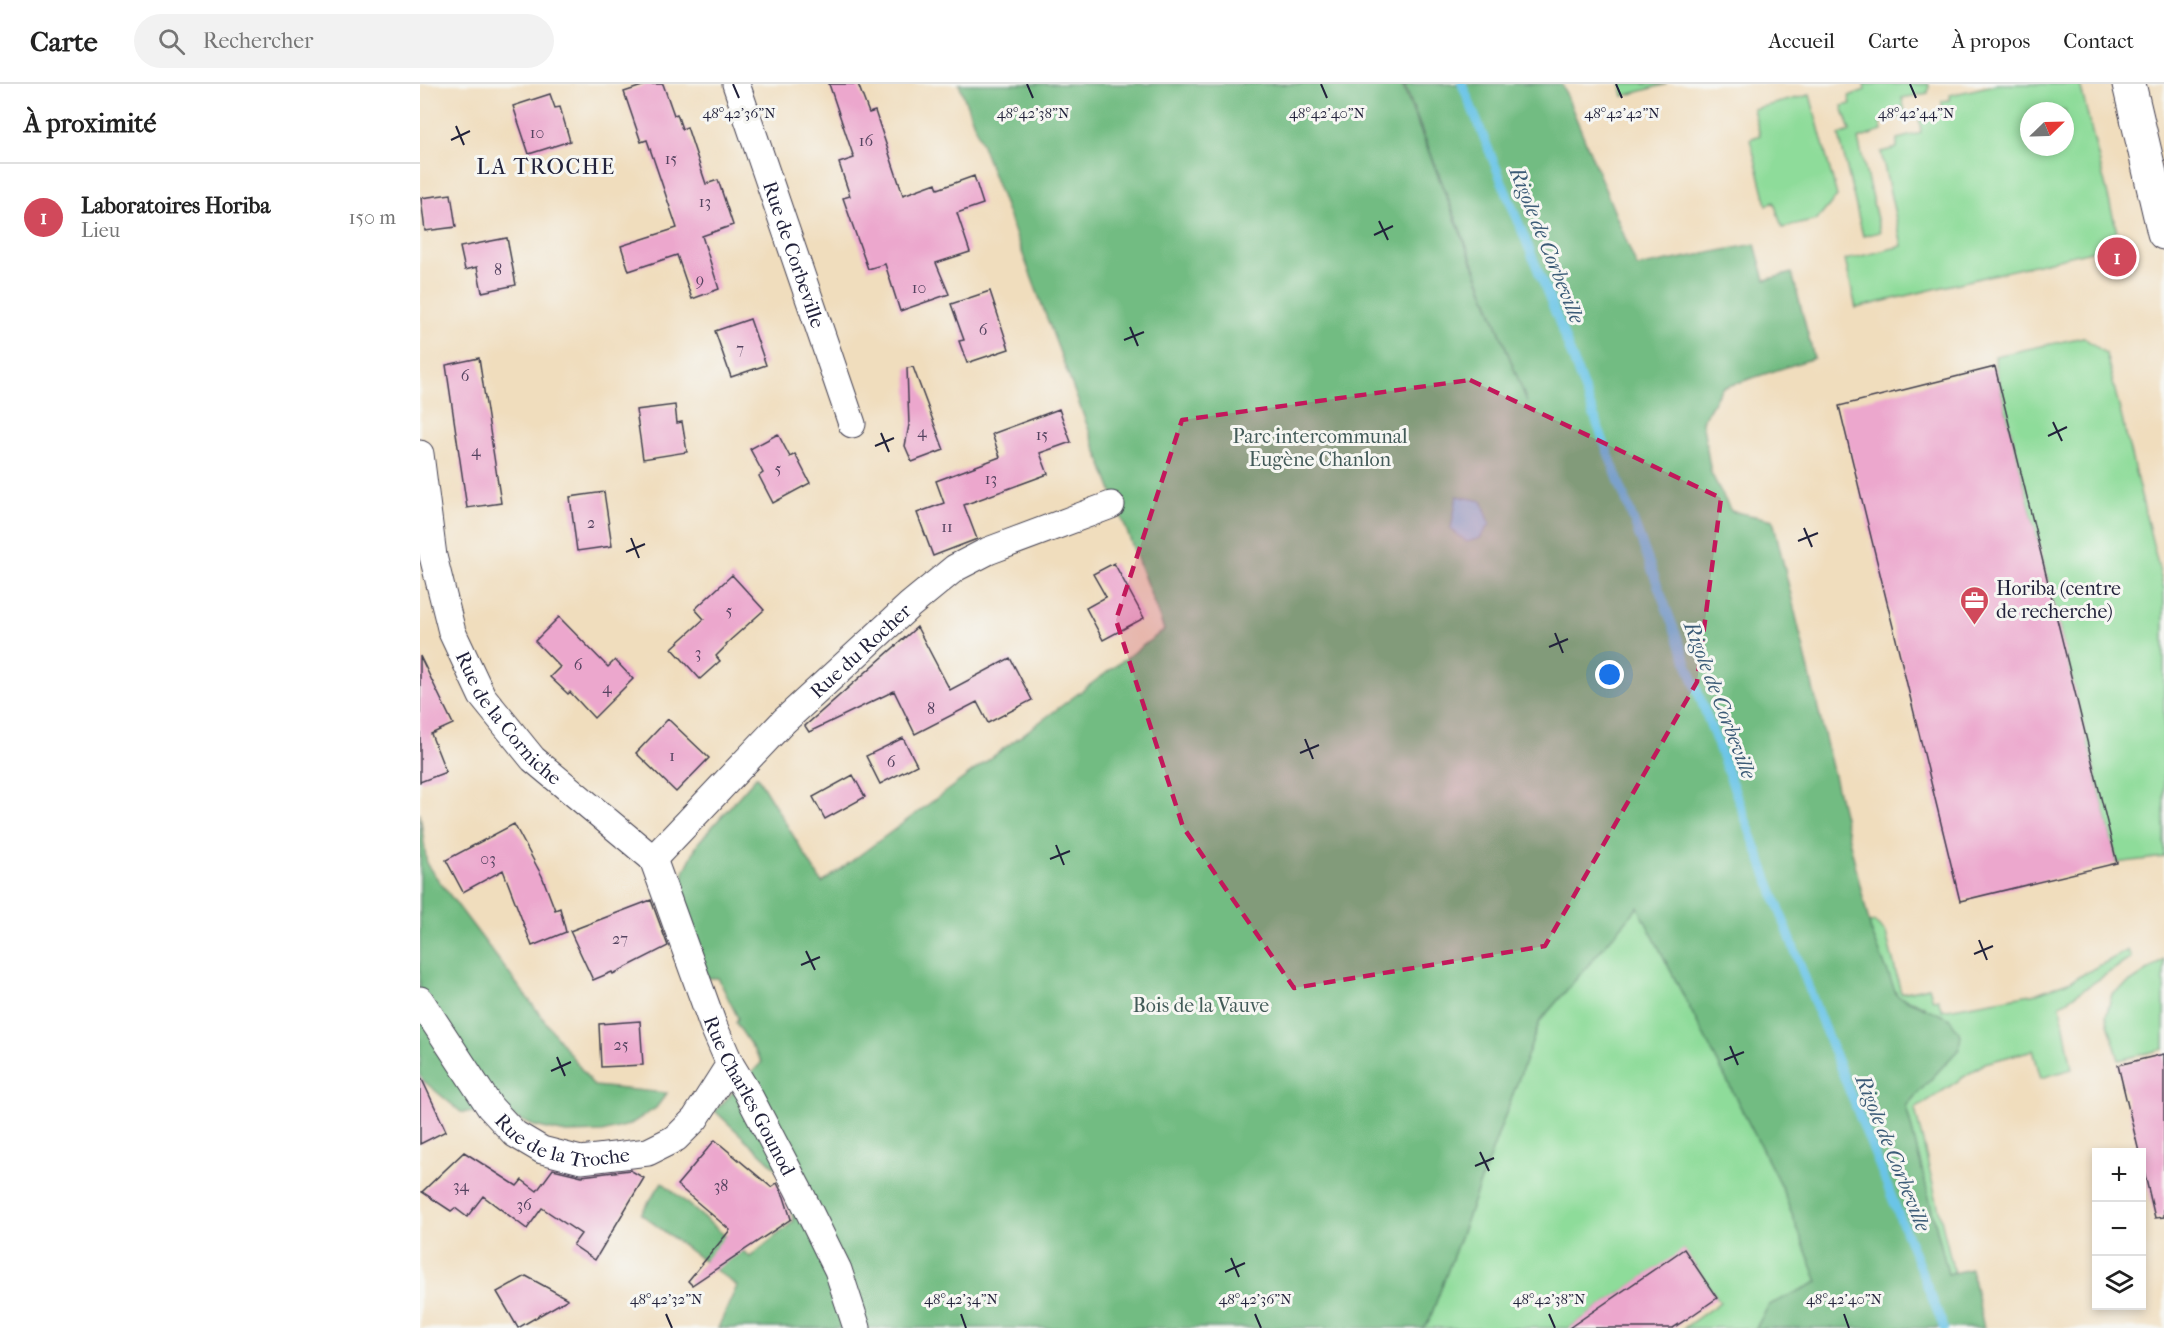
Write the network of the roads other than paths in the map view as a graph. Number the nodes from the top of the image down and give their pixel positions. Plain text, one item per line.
1 (736, 84) edge
2 (2129, 84) edge
3 (2164, 233) edge
4 (852, 424) dead end
5 (420, 454) edge
6 (1111, 505) dead end
7 (427, 548) edge
8 (652, 859) junction
9 (420, 1000) edge
10 (730, 1064) junction
11 (857, 1328) edge

1 - 4 street, Rue de Corbeville
2 - 3 main road
5 - 7 street, Rue de la Corniche
6 - 8 street, Rue du Rocher
7 - 8 street, Rue de la Corniche
8 - 10 street, Rue Charles Gounod
9 - 10 street, Rue de la Troche
10 - 11 street, Rue Charles Gounod

